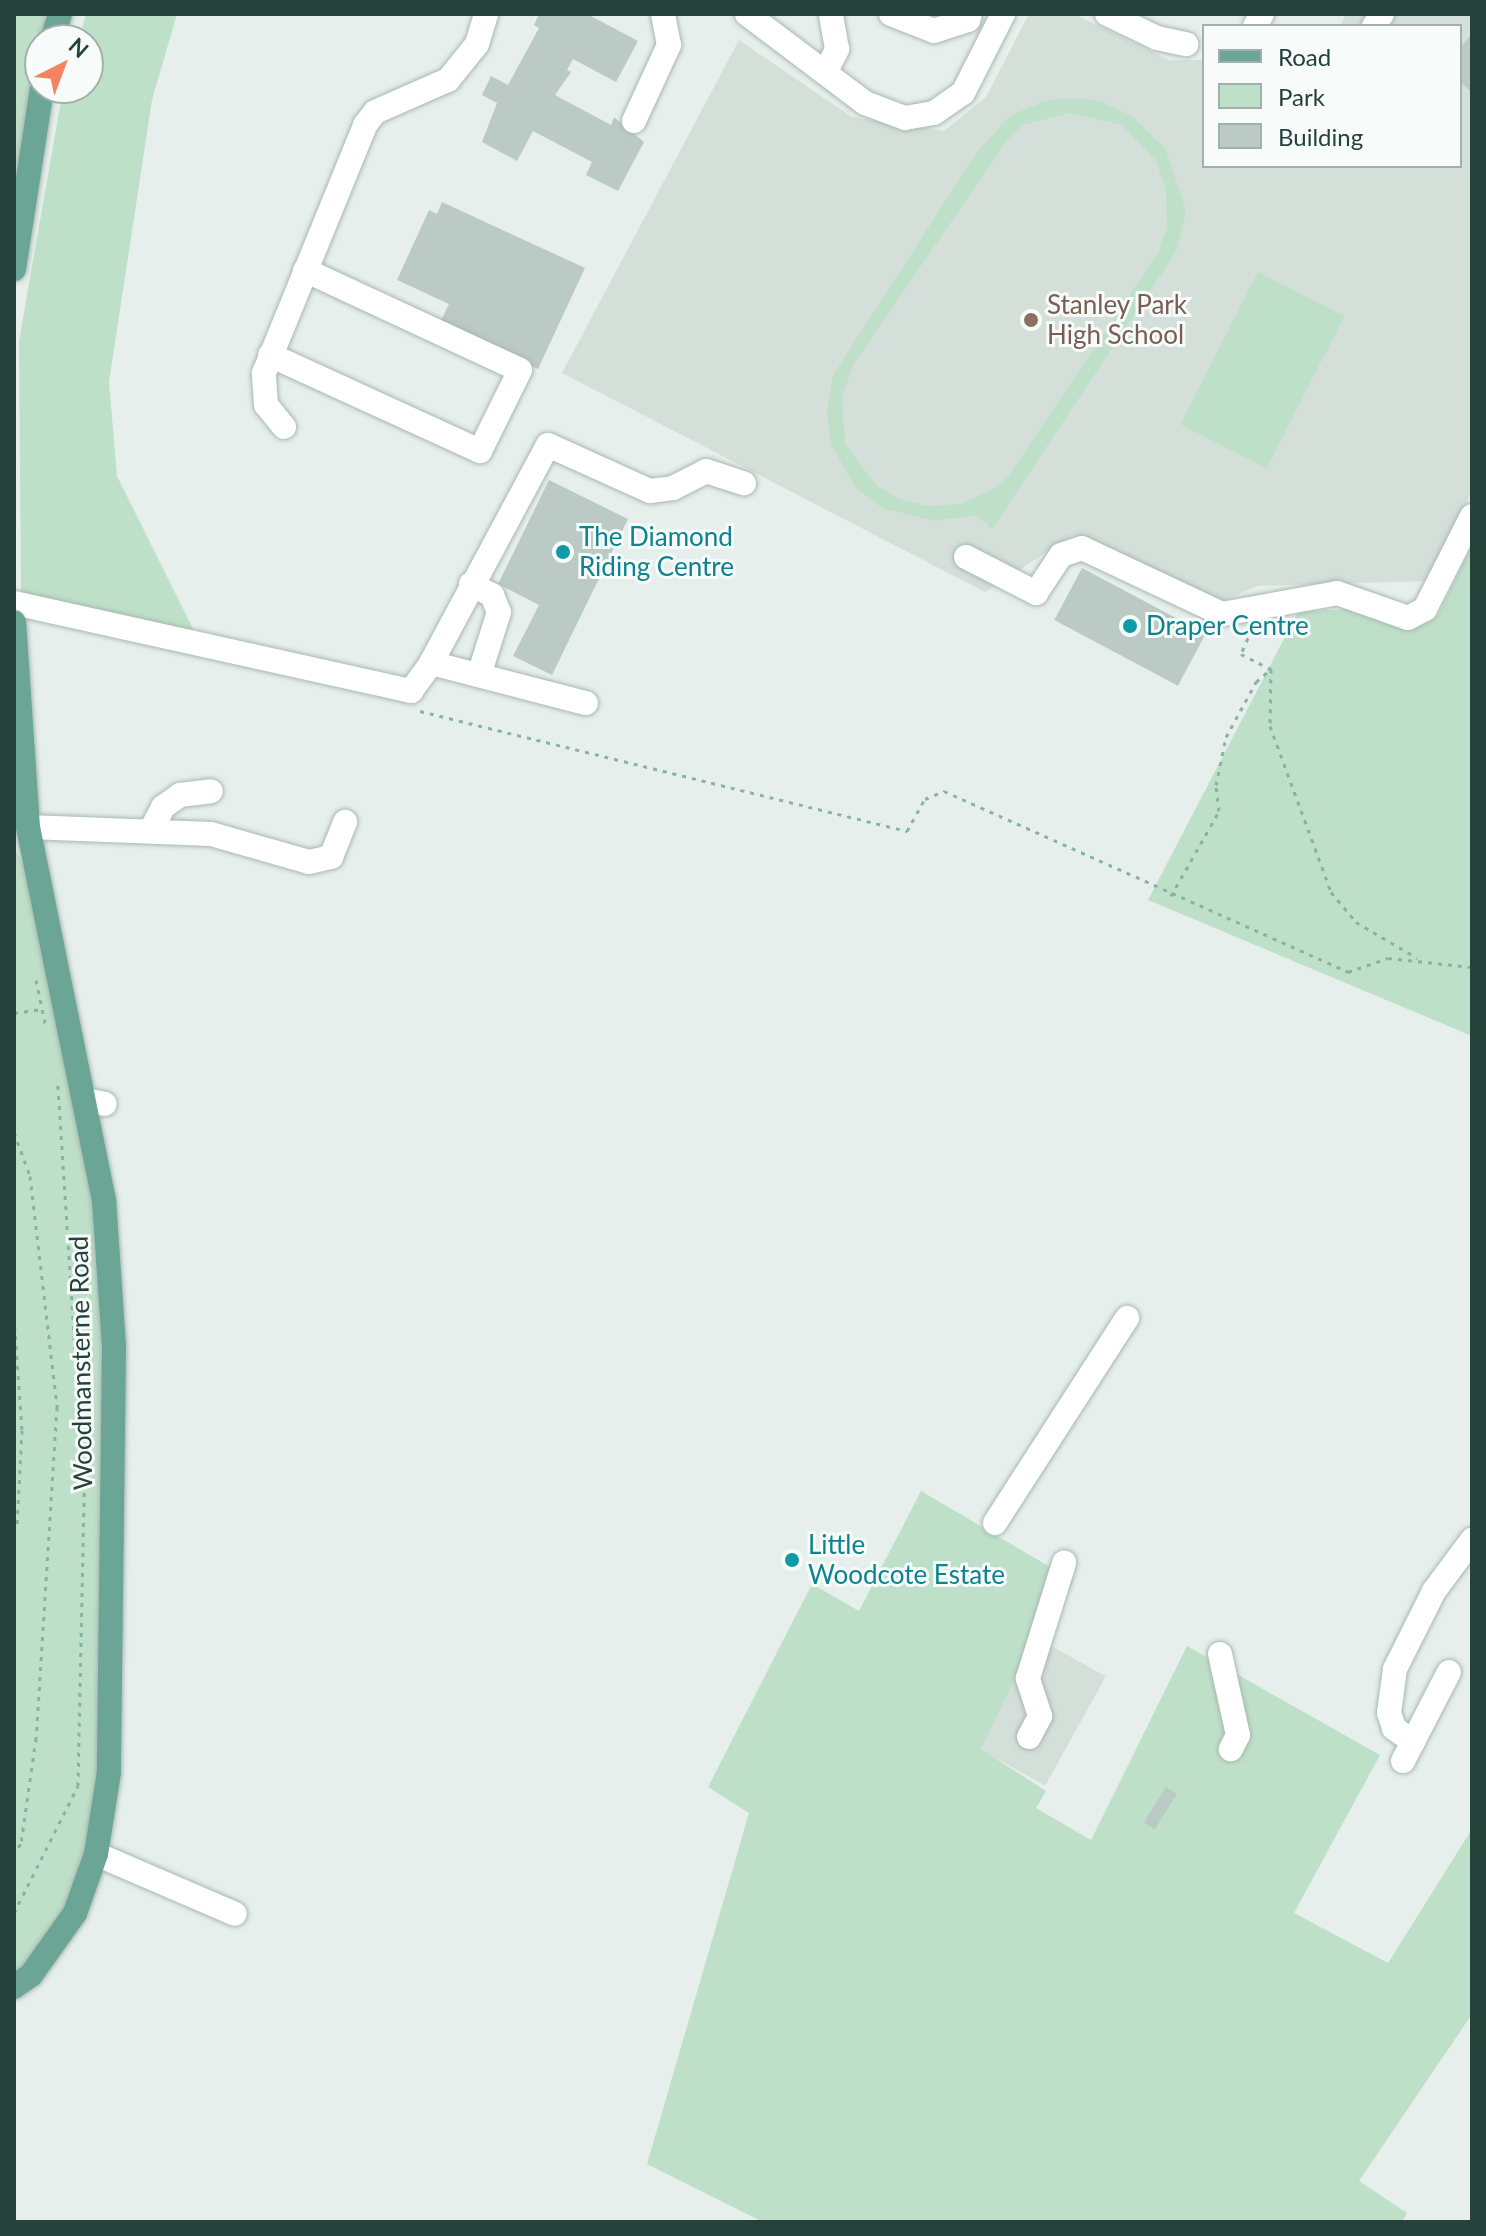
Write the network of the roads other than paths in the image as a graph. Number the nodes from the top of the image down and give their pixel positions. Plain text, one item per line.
1 (486, 14) edge
2 (663, 14) edge
3 (747, 14) edge
4 (831, 14) edge
5 (891, 14) edge
6 (970, 14) edge
7 (1003, 14) edge
8 (1107, 14) edge
9 (1186, 44) dead end
10 (826, 71) junction
11 (40, 104) edge
12 (634, 121) dead end
13 (14, 269) edge
14 (305, 270) junction
15 (270, 355) junction
16 (284, 427) dead end
17 (744, 483) dead end
18 (1472, 516) edge
19 (966, 557) dead end
20 (471, 584) junction
21 (14, 603) edge
22 (14, 622) edge
23 (431, 663) junction
24 (479, 675) junction
25 (586, 703) dead end
26 (211, 791) dead end
27 (345, 822) dead end
28 (28, 827) junction
29 (151, 830) junction
30 (1127, 1318) dead end
31 (995, 1523) dead end
32 (1472, 1540) edge
33 (1064, 1563) dead end
34 (1220, 1654) dead end
35 (1449, 1672) dead end
36 (1029, 1737) dead end
37 (1231, 1749) dead end
38 (96, 1854) junction
39 (235, 1914) dead end
40 (14, 1987) edge

1 - 14 street
2 - 12 street
3 - 10 street
4 - 10 street
5 - 6 street
7 - 10 street
8 - 9 street
11 - 13 main road
14 - 15 street
14 - 15 street
15 - 16 street
17 - 20 street
18 - 19 street
20 - 23 street
20 - 24 street
21 - 23 street
22 - 28 main road, Woodmansterne Road
23 - 24 street
24 - 25 street
26 - 29 street
27 - 29 street
28 - 29 street
28 - 38 main road, Woodmansterne Road
30 - 31 street
32 - 35 street
33 - 36 street
34 - 37 street
38 - 39 street
38 - 40 main road, Woodmansterne Road

